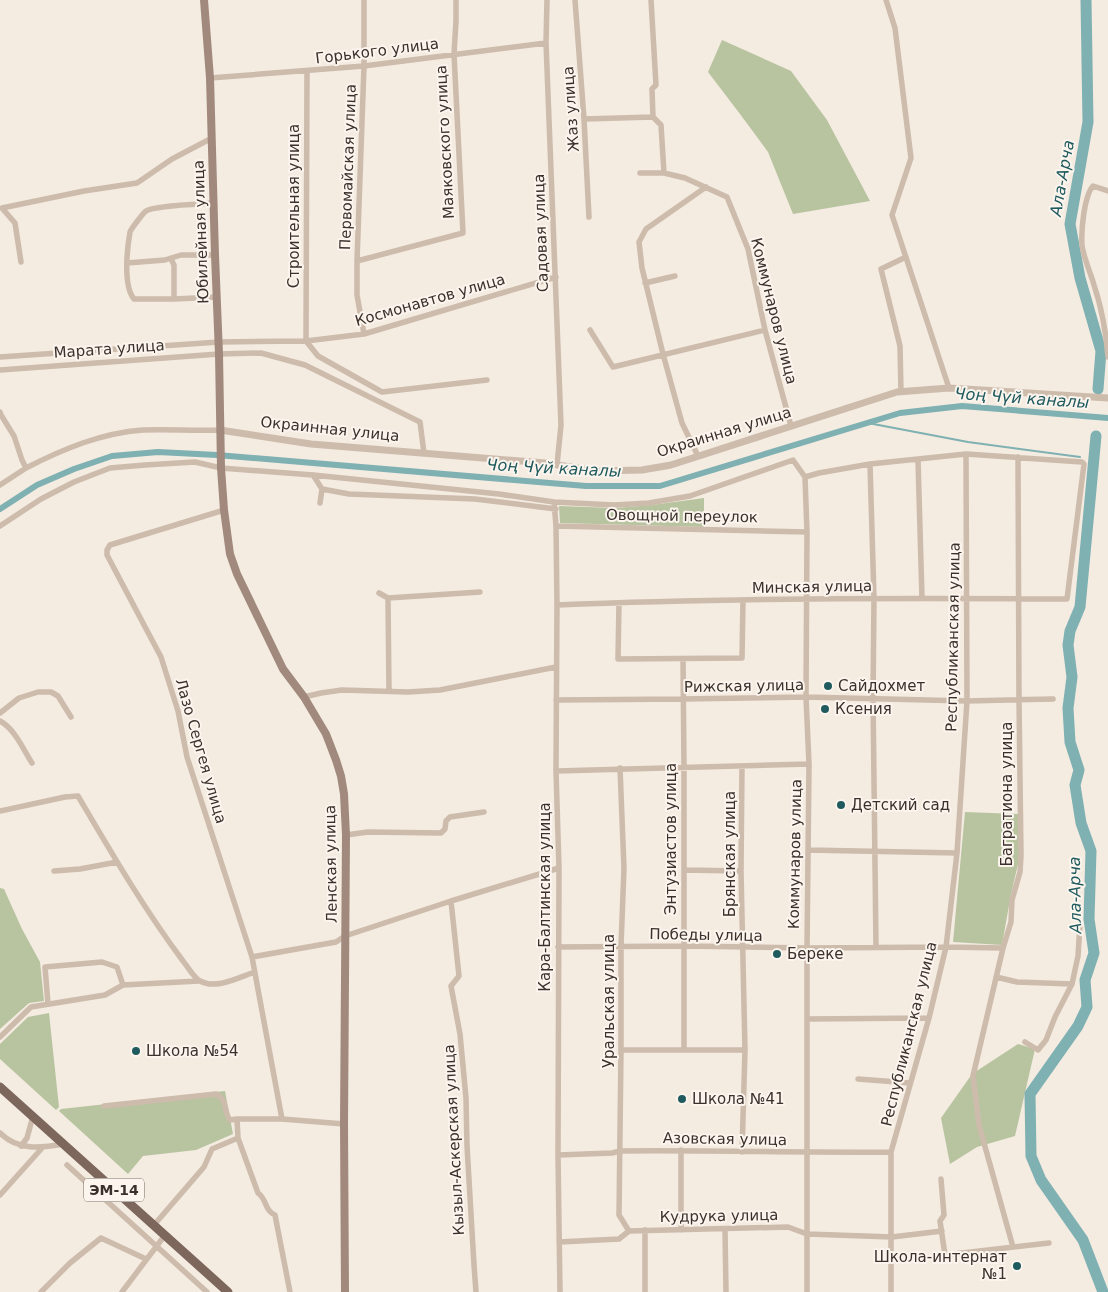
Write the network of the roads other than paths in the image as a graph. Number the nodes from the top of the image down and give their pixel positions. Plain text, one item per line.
1 (204, 0) edge
2 (364, 0) edge
3 (456, 0) edge
4 (547, 0) edge
5 (576, 0) edge
6 (651, 0) edge
7 (886, 0) edge
8 (546, 43) junction
9 (454, 54) junction
10 (364, 66) junction
11 (307, 71) junction
12 (210, 78) junction
13 (653, 117) junction
14 (584, 118) junction
15 (212, 138) junction
16 (640, 173) dead end
17 (664, 173) junction
18 (706, 187) junction
19 (1108, 191) edge
20 (214, 203) junction
21 (589, 217) dead end
22 (215, 255) junction
23 (906, 257) junction
24 (172, 259) junction
25 (357, 261) junction
26 (21, 262) dead end
27 (127, 262) junction
28 (675, 276) dead end
29 (556, 277) junction
30 (646, 283) junction
31 (217, 297) junction
32 (174, 299) junction
33 (590, 330) dead end
34 (765, 330) junction
35 (364, 334) junction
36 (306, 341) junction
37 (219, 342) junction
38 (219, 354) junction
39 (663, 354) junction
40 (0, 357) edge
41 (1108, 357) edge
42 (0, 370) edge
43 (487, 380) dead end
44 (949, 388) junction
45 (902, 392) junction
46 (1108, 398) edge
47 (0, 412) edge
48 (791, 426) junction
49 (220, 431) junction
50 (424, 453) junction
51 (966, 454) junction
52 (698, 456) junction
53 (1018, 457) junction
54 (918, 460) junction
55 (870, 464) junction
56 (557, 465) junction
57 (221, 466) junction
58 (26, 468) junction
59 (313, 475) junction
60 (805, 477) junction
61 (0, 485) edge
62 (322, 489) junction
63 (554, 502) junction
64 (320, 503) dead end
65 (556, 509) junction
66 (224, 510) junction
67 (0, 526) edge
68 (556, 526) junction
69 (807, 532) junction
70 (480, 592) dead end
71 (379, 593) dead end
72 (388, 598) junction
73 (874, 598) junction
74 (922, 598) junction
75 (968, 598) junction
76 (1019, 598) junction
77 (807, 599) junction
78 (743, 600) junction
79 (619, 603) junction
80 (557, 605) junction
81 (682, 659) junction
82 (556, 667) junction
83 (389, 691) junction
84 (304, 697) junction
85 (806, 697) junction
86 (873, 698) junction
87 (683, 699) junction
88 (1053, 699) dead end
89 (556, 700) junction
90 (1019, 700) junction
91 (967, 701) junction
92 (0, 713) edge
93 (71, 717) dead end
94 (0, 722) edge
95 (32, 763) dead end
96 (809, 764) junction
97 (742, 766) junction
98 (684, 767) junction
99 (620, 768) junction
100 (556, 771) junction
101 (0, 810) edge
102 (484, 812) dead end
103 (346, 835) junction
104 (808, 850) junction
105 (874, 851) junction
106 (957, 853) junction
107 (117, 862) junction
108 (559, 868) junction
109 (684, 870) junction
110 (54, 871) dead end
111 (741, 871) junction
112 (451, 901) junction
113 (1080, 925) dead end
114 (345, 936) junction
115 (621, 946) junction
116 (684, 946) junction
117 (946, 946) junction
118 (558, 947) junction
119 (743, 947) junction
120 (876, 947) junction
121 (807, 948) junction
122 (1003, 948) junction
123 (252, 957) junction
124 (255, 972) junction
125 (996, 977) junction
126 (198, 981) junction
127 (1072, 984) junction
128 (123, 985) junction
129 (48, 1004) junction
130 (929, 1018) junction
131 (808, 1019) junction
132 (0, 1037) edge
133 (1025, 1042) dead end
134 (622, 1050) junction
135 (684, 1050) junction
136 (745, 1050) junction
137 (858, 1079) dead end
138 (910, 1083) junction
139 (0, 1087) edge
140 (104, 1106) dead end
141 (33, 1116) junction
142 (236, 1119) junction
143 (282, 1119) junction
144 (344, 1124) junction
145 (0, 1134) edge
146 (238, 1138) junction
147 (64, 1144) junction
148 (22, 1146) junction
149 (43, 1147) junction
150 (681, 1150) junction
151 (620, 1151) junction
152 (742, 1152) junction
153 (891, 1152) junction
154 (806, 1153) junction
155 (558, 1155) junction
156 (66, 1165) dead end
157 (941, 1180) dead end
158 (0, 1194) edge
159 (154, 1226) junction
160 (725, 1229) junction
161 (645, 1230) junction
162 (681, 1230) junction
163 (629, 1231) junction
164 (942, 1231) junction
165 (807, 1234) junction
166 (165, 1235) junction
167 (892, 1236) junction
168 (559, 1242) junction
169 (1049, 1243) dead end
170 (157, 1246) junction
171 (1013, 1248) junction
172 (146, 1259) junction
173 (45, 1291) edge
174 (203, 1291) edge
175 (122, 1292) edge
176 (228, 1292) edge
177 (290, 1292) edge
178 (345, 1292) edge
179 (476, 1292) edge
180 (560, 1292) edge
181 (645, 1292) edge
182 (726, 1292) edge
183 (807, 1292) edge
184 (891, 1292) edge

1 - 12 main road, Юбилейная улица
2 - 10 street, Первомайская улица
3 - 9 street, Маяковского улица
4 - 8 street, Садовая улица
5 - 14 street, Жаз улица
6 - 13 street
7 - 23 street
8 - 9 street, Горького улица
8 - 29 street, Садовая улица
9 - 10 street, Горького улица
9 - 25 street, Маяковского улица
10 - 11 street, Горького улица
10 - 25 street, Первомайская улица
11 - 12 street, Горького улица
11 - 36 street, Строительная улица
12 - 15 main road, Юбилейная улица
13 - 14 street
13 - 17 street
14 - 21 street, Жаз улица
15 - 20 main road, Юбилейная улица
15 - 26 street
16 - 17 street, Коммунаров улица
17 - 18 street, Коммунаров улица
18 - 30 street
18 - 34 street, Коммунаров улица
19 - 41 street
20 - 22 main road, Юбилейная улица
20 - 27 street
22 - 24 street
22 - 31 main road, Юбилейная улица
23 - 44 street
23 - 45 street
24 - 27 street
24 - 32 street
25 - 35 street, Первомайская улица
27 - 32 street
28 - 30 street
29 - 35 street, Космонавтов улица
29 - 56 street, Садовая улица
30 - 39 street
31 - 32 street
31 - 37 main road, Юбилейная улица
33 - 39 street
34 - 39 street
34 - 48 street, Коммунаров улица
35 - 36 street, Космонавтов улица
36 - 37 street, Космонавтов улица
36 - 43 street
37 - 38 main road, Юбилейная улица
37 - 40 street, Космонавтов улица
38 - 42 street, Марата улица
38 - 49 main road, Юбилейная улица
38 - 50 street, Марата улица
39 - 52 street
44 - 45 street, Окраинная улица
44 - 46 street, Окраинная улица
45 - 48 street, Окраинная улица
47 - 58 street
48 - 52 street, Окраинная улица
49 - 50 street, Окраинная улица
49 - 57 main road, Юбилейная улица
49 - 58 street
50 - 56 street, Окраинная улица
51 - 53 street
51 - 54 street
51 - 75 street, Республиканская улица
52 - 56 street, Окраинная улица
53 - 76 street, Багратиона улица
53 - 76 street, Минская улица
54 - 55 street
54 - 74 street
55 - 60 street
55 - 73 street
57 - 59 street
57 - 66 main road, Ленская улица
57 - 67 street
58 - 61 street
59 - 62 street
59 - 63 street
60 - 63 street
60 - 69 street, Коммунаров улица
62 - 64 street
62 - 65 street
63 - 65 street, Кара-Балтинская улица
65 - 68 street, Кара-Балтинская улица
66 - 84 main road, Ленская улица
66 - 123 street, Лазо Сергея улица
68 - 69 street, Овощной переулок
68 - 80 street, Кара-Балтинская улица
69 - 77 street, Коммунаров улица
70 - 72 street
71 - 72 street
72 - 83 street
73 - 74 street, Минская улица
73 - 77 street, Минская улица
73 - 86 street
74 - 75 street, Минская улица
75 - 76 street, Минская улица
75 - 91 street, Республиканская улица
76 - 90 street, Багратиона улица
77 - 78 street, Минская улица
77 - 85 street, Коммунаров улица
78 - 79 street, Минская улица
78 - 81 street
79 - 80 street, Минская улица
79 - 81 street
80 - 82 street, Кара-Балтинская улица
81 - 87 street, Энтузиастов улица
82 - 83 street
82 - 89 street, Кара-Балтинская улица
83 - 84 street
84 - 103 main road, Ленская улица
85 - 86 street, Рижская улица
85 - 87 street, Рижская улица
85 - 96 street, Коммунаров улица
86 - 91 street, Рижская улица
86 - 105 street
87 - 89 street, Рижская улица
87 - 98 street, Энтузиастов улица
88 - 90 street, Рижская улица
89 - 100 street, Кара-Балтинская улица
90 - 91 street, Рижская улица
90 - 122 street, Багратиона улица
91 - 106 street, Республиканская улица
92 - 93 street
94 - 95 street
96 - 97 street
96 - 104 street, Коммунаров улица
97 - 98 street
97 - 111 street, Брянская улица
98 - 99 street
98 - 109 street, Энтузиастов улица
99 - 100 street
99 - 115 street, Уральская улица
100 - 108 street, Кара-Балтинская улица
101 - 107 street
102 - 103 street
103 - 114 main road, Ленская улица
104 - 105 street
104 - 121 street, Коммунаров улица
105 - 106 street
105 - 120 street
106 - 117 street, Республиканская улица
107 - 110 street
107 - 126 street
108 - 112 street
108 - 118 street, Кара-Балтинская улица
109 - 111 street
109 - 116 street, Энтузиастов улица
111 - 119 street, Брянская улица
112 - 114 street
112 - 179 street, Кызыл-Аскерская улица
113 - 127 street
114 - 123 street
114 - 144 main road, Ленская улица
115 - 116 street, Победы улица
115 - 118 street, Победы улица
115 - 134 street, Уральская улица
116 - 119 street, Победы улица
116 - 135 street, Энтузиастов улица
117 - 120 street, Победы улица
117 - 122 street, Победы улица
117 - 130 street, Республиканская улица
118 - 155 street, Кара-Балтинская улица
119 - 121 street, Победы улица
119 - 136 street, Брянская улица
120 - 121 street, Победы улица
121 - 131 street, Коммунаров улица
122 - 125 street, Багратиона улица
123 - 124 street, Лазо Сергея улица
124 - 126 street
124 - 143 street, Лазо Сергея улица
125 - 127 street
125 - 171 street, Багратиона улица
126 - 128 street
127 - 133 street
128 - 129 street
128 - 129 street
129 - 132 street
130 - 131 street
130 - 138 street, Республиканская улица
131 - 154 street, Коммунаров улица
134 - 135 street
134 - 151 street, Уральская улица
135 - 136 street
136 - 152 street, Брянская улица
137 - 138 street
138 - 153 street, Республиканская улица
139 - 141 main road, ЭМ-14
140 - 142 street
141 - 147 main road, ЭМ-14
141 - 148 street
142 - 143 street
142 - 146 street
143 - 144 street
144 - 178 main road, Ленская улица
145 - 148 street
146 - 159 street
146 - 177 street
147 - 149 street
147 - 159 main road, ЭМ-14
148 - 149 street
149 - 158 street
150 - 151 street, Азовская улица
150 - 152 street, Азовская улица
150 - 162 street
151 - 155 street, Азовская улица
151 - 163 street, Уральская улица
152 - 154 street, Азовская улица
153 - 154 street, Азовская улица
153 - 167 street, Республиканская улица
154 - 165 street, Коммунаров улица
155 - 168 street, Кара-Балтинская улица
156 - 170 street
157 - 164 street
159 - 166 main road, ЭМ-14
160 - 162 street, Кудрука улица
160 - 165 street, Кудрука улица
160 - 182 street
161 - 162 street, Кудрука улица
161 - 163 street, Кудрука улица
161 - 181 street
163 - 168 street, Кудрука улица
164 - 167 street, Кудрука улица
164 - 171 street
165 - 167 street, Кудрука улица
165 - 183 street, Коммунаров улица
166 - 170 street
166 - 176 main road, ЭМ-14
167 - 184 street, Республиканская улица
168 - 180 street, Кара-Балтинская улица
169 - 171 street
170 - 172 street
170 - 174 street
172 - 173 street
172 - 175 street

